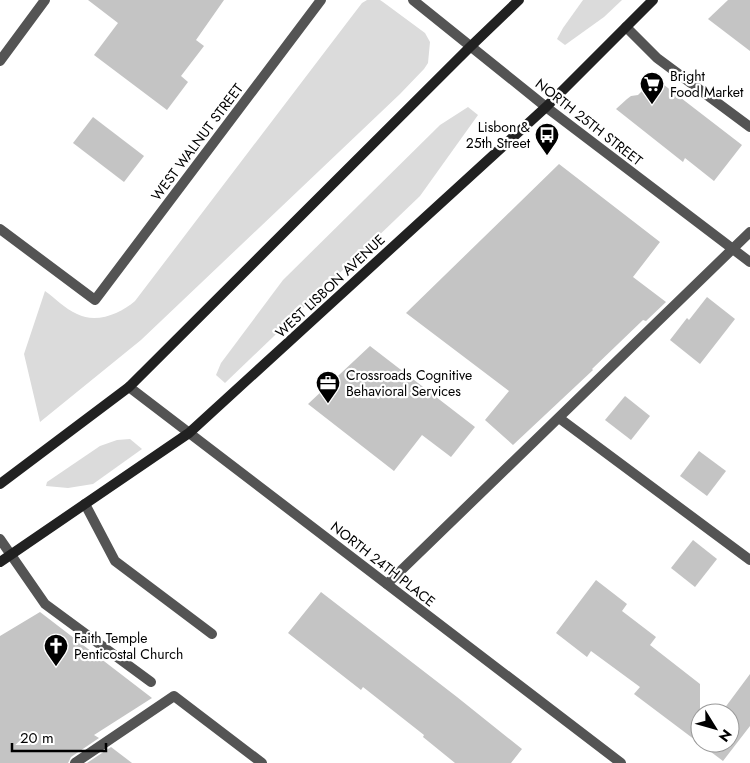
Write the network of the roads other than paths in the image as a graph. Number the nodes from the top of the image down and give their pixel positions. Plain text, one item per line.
1 (45, 0) edge
2 (321, 0) edge
3 (413, 0) edge
4 (519, 0) edge
5 (653, 0) edge
6 (626, 27) junction
7 (470, 47) junction
8 (0, 61) edge
9 (546, 107) junction
10 (750, 127) edge
11 (0, 229) edge
12 (750, 232) edge
13 (733, 249) junction
14 (750, 262) edge
15 (129, 387) junction
16 (559, 418) junction
17 (189, 434) junction
18 (0, 484) edge
19 (85, 504) junction
20 (0, 539) edge
21 (10, 555) junction
22 (750, 560) edge
23 (0, 562) edge
24 (388, 584) junction
25 (212, 634) dead end
26 (150, 682) dead end
27 (75, 763) edge
28 (262, 763) edge
29 (621, 763) edge

1 - 8 street
2 - 11 street, WEST WALNUT STREET
3 - 7 street, NORTH 25TH STREET
4 - 7 main road
5 - 6 main road, WEST LISBON AVENUE
6 - 9 main road, WEST LISBON AVENUE
6 - 10 street
7 - 9 street, NORTH 25TH STREET
7 - 15 main road
9 - 13 street, NORTH 25TH STREET
9 - 17 main road, WEST LISBON AVENUE
12 - 13 street
13 - 14 street, NORTH 25TH STREET
13 - 16 street
15 - 17 street, NORTH 24TH PLACE
15 - 18 main road
16 - 22 street
16 - 24 street
17 - 19 main road, WEST LISBON AVENUE
17 - 24 street, NORTH 24TH PLACE
19 - 21 main road, WEST LISBON AVENUE
19 - 25 street
20 - 21 street
21 - 23 main road, WEST LISBON AVENUE
21 - 26 street
24 - 29 street, NORTH 24TH PLACE
27 - 28 street

